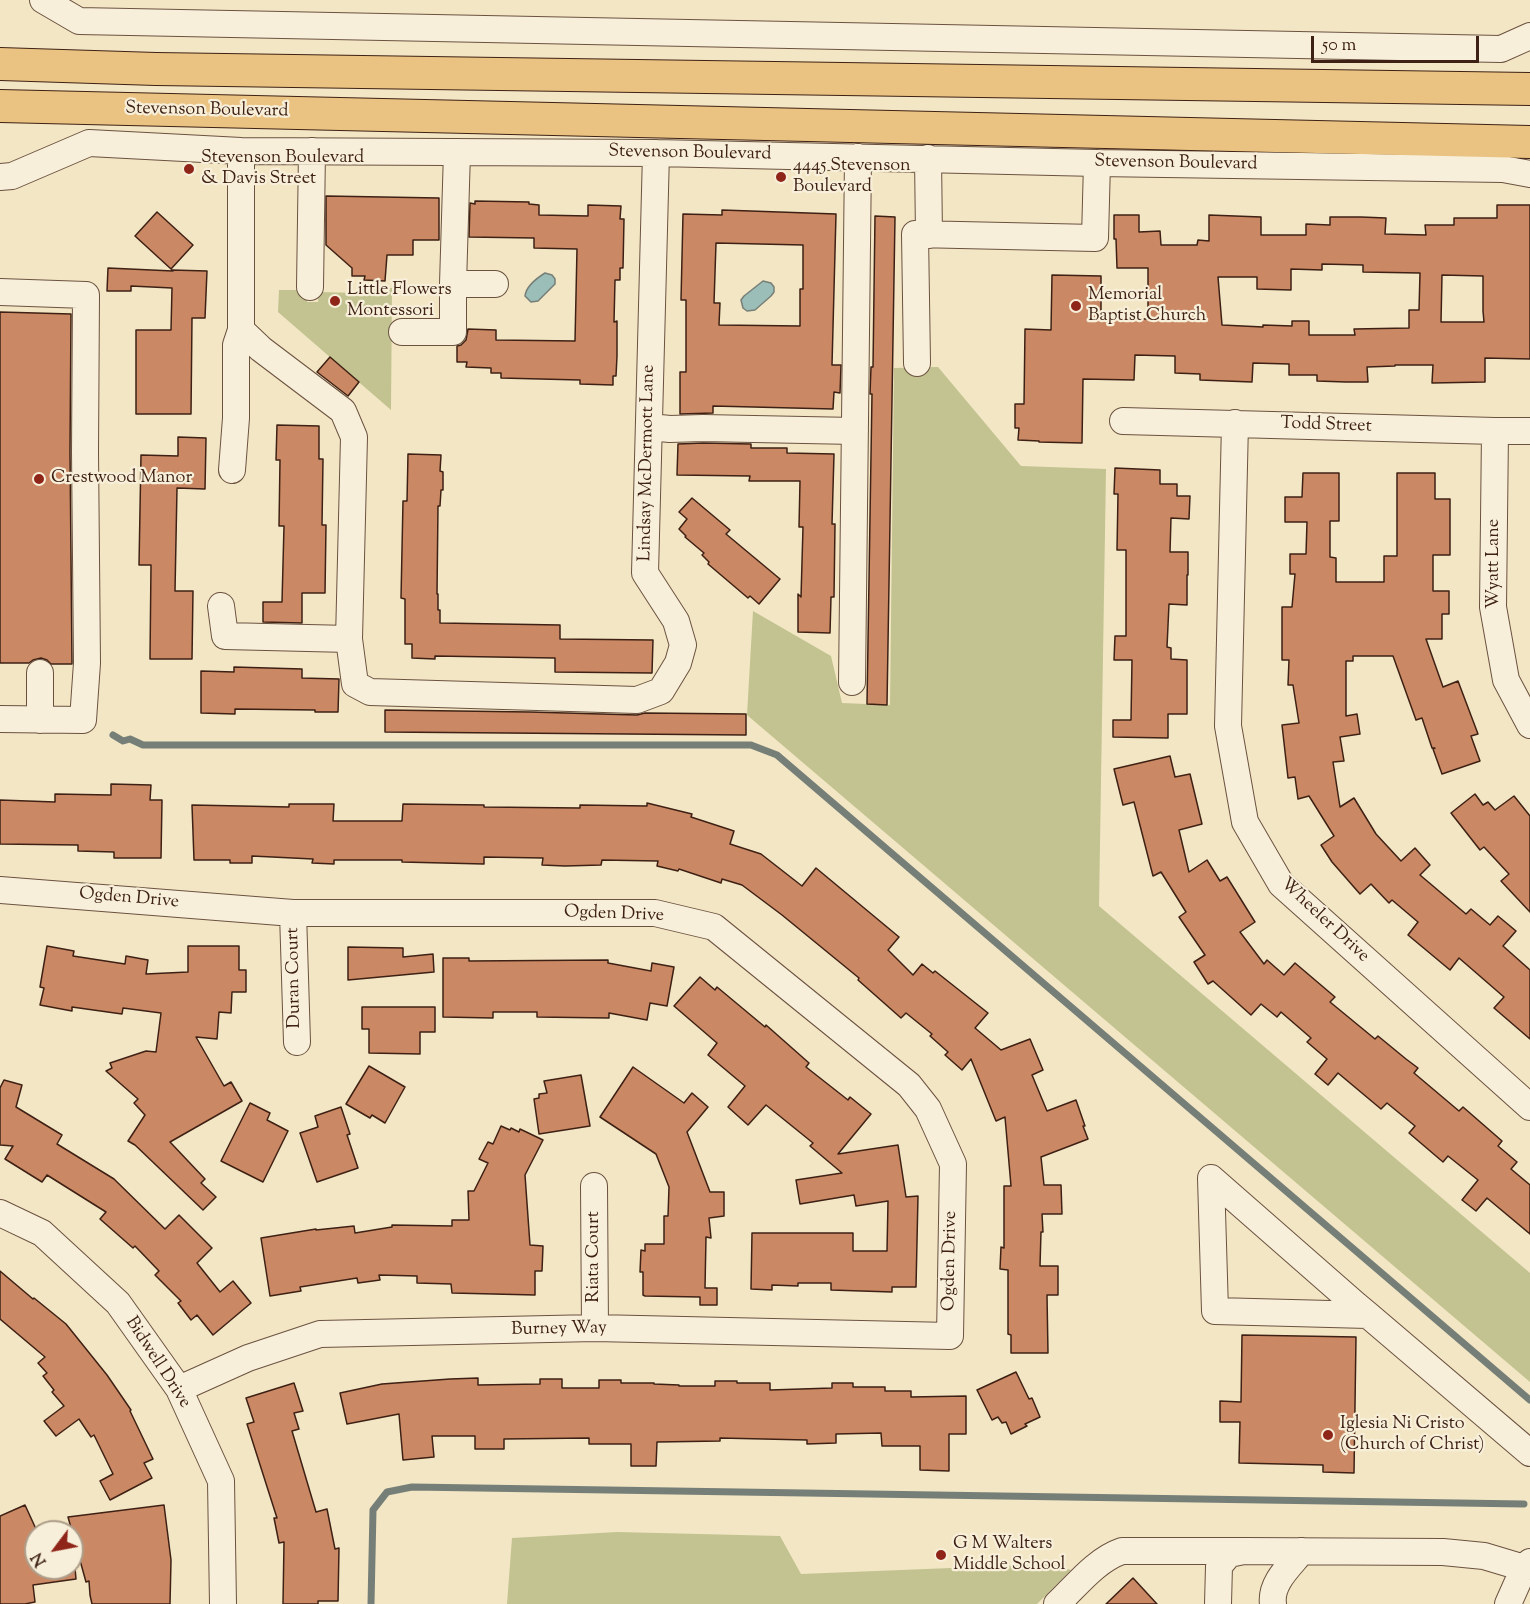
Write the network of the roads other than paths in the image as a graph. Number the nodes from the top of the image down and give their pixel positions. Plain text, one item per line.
1 (43, 0) edge
2 (1530, 36) edge
3 (0, 64) edge
4 (1530, 88) edge
5 (0, 106) edge
6 (1530, 142) edge
7 (241, 151) junction
8 (312, 151) junction
9 (457, 152) junction
10 (656, 153) junction
11 (858, 157) junction
12 (928, 158) junction
13 (1097, 163) junction
14 (1530, 174) edge
15 (0, 177) edge
16 (929, 235) junction
17 (453, 284) junction
18 (495, 284) dead end
19 (310, 286) dead end
20 (0, 292) edge
21 (240, 330) junction
22 (402, 332) dead end
23 (916, 363) dead end
24 (1123, 421) dead end
25 (1235, 423) junction
26 (649, 427) junction
27 (855, 431) junction
28 (1495, 431) junction
29 (1530, 431) edge
30 (232, 471) dead end
31 (221, 606) dead end
32 (349, 639) junction
33 (40, 673) dead end
34 (852, 682) dead end
35 (0, 719) edge
36 (40, 720) junction
37 (1530, 725) edge
38 (0, 890) edge
39 (293, 913) junction
40 (297, 1042) dead end
41 (1530, 1107) edge
42 (594, 1186) dead end
43 (0, 1213) edge
44 (1368, 1315) junction
45 (595, 1328) junction
46 (950, 1336) joint
47 (179, 1389) junction
48 (1530, 1453) edge
49 (1244, 1551) junction
50 (1302, 1551) junction
51 (1527, 1565) edge
52 (223, 1604) edge
53 (1057, 1604) edge
54 (1218, 1604) edge
55 (1273, 1604) edge
56 (1508, 1604) edge

1 - 2 street
3 - 4 main road
5 - 6 main road, Stevenson Boulevard
7 - 8 street, Stevenson Boulevard
7 - 15 street, Stevenson Boulevard
7 - 21 street
8 - 9 street, Stevenson Boulevard
8 - 19 street
9 - 10 street, Stevenson Boulevard
9 - 17 street
10 - 11 street, Stevenson Boulevard
10 - 26 street, Lindsay McDermott Lane
11 - 12 street, Stevenson Boulevard
11 - 27 street
12 - 13 street, Stevenson Boulevard
12 - 16 street
13 - 14 street, Stevenson Boulevard
13 - 16 street
16 - 23 street
17 - 18 street
17 - 22 street
20 - 36 street
21 - 30 street
21 - 32 street, Lindsay McDermott Lane
24 - 25 street, Todd Street
25 - 28 street, Todd Street
25 - 41 street, Wheeler Drive
26 - 27 street
26 - 32 street, Lindsay McDermott Lane
27 - 34 street
28 - 29 street, Todd Street
28 - 37 street, Wyatt Lane
31 - 32 street
33 - 36 street
35 - 36 street
38 - 39 street, Ogden Drive
39 - 40 street, Duran Court
39 - 46 street, Ogden Drive
42 - 45 street, Riata Court
43 - 47 street, Bidwell Drive
44 - 44 street
44 - 48 street
45 - 46 street, Burney Way
45 - 47 street, Burney Way
47 - 52 street, Bidwell Drive
49 - 50 street
49 - 53 street
49 - 54 street
50 - 51 street
50 - 55 street
51 - 56 street

